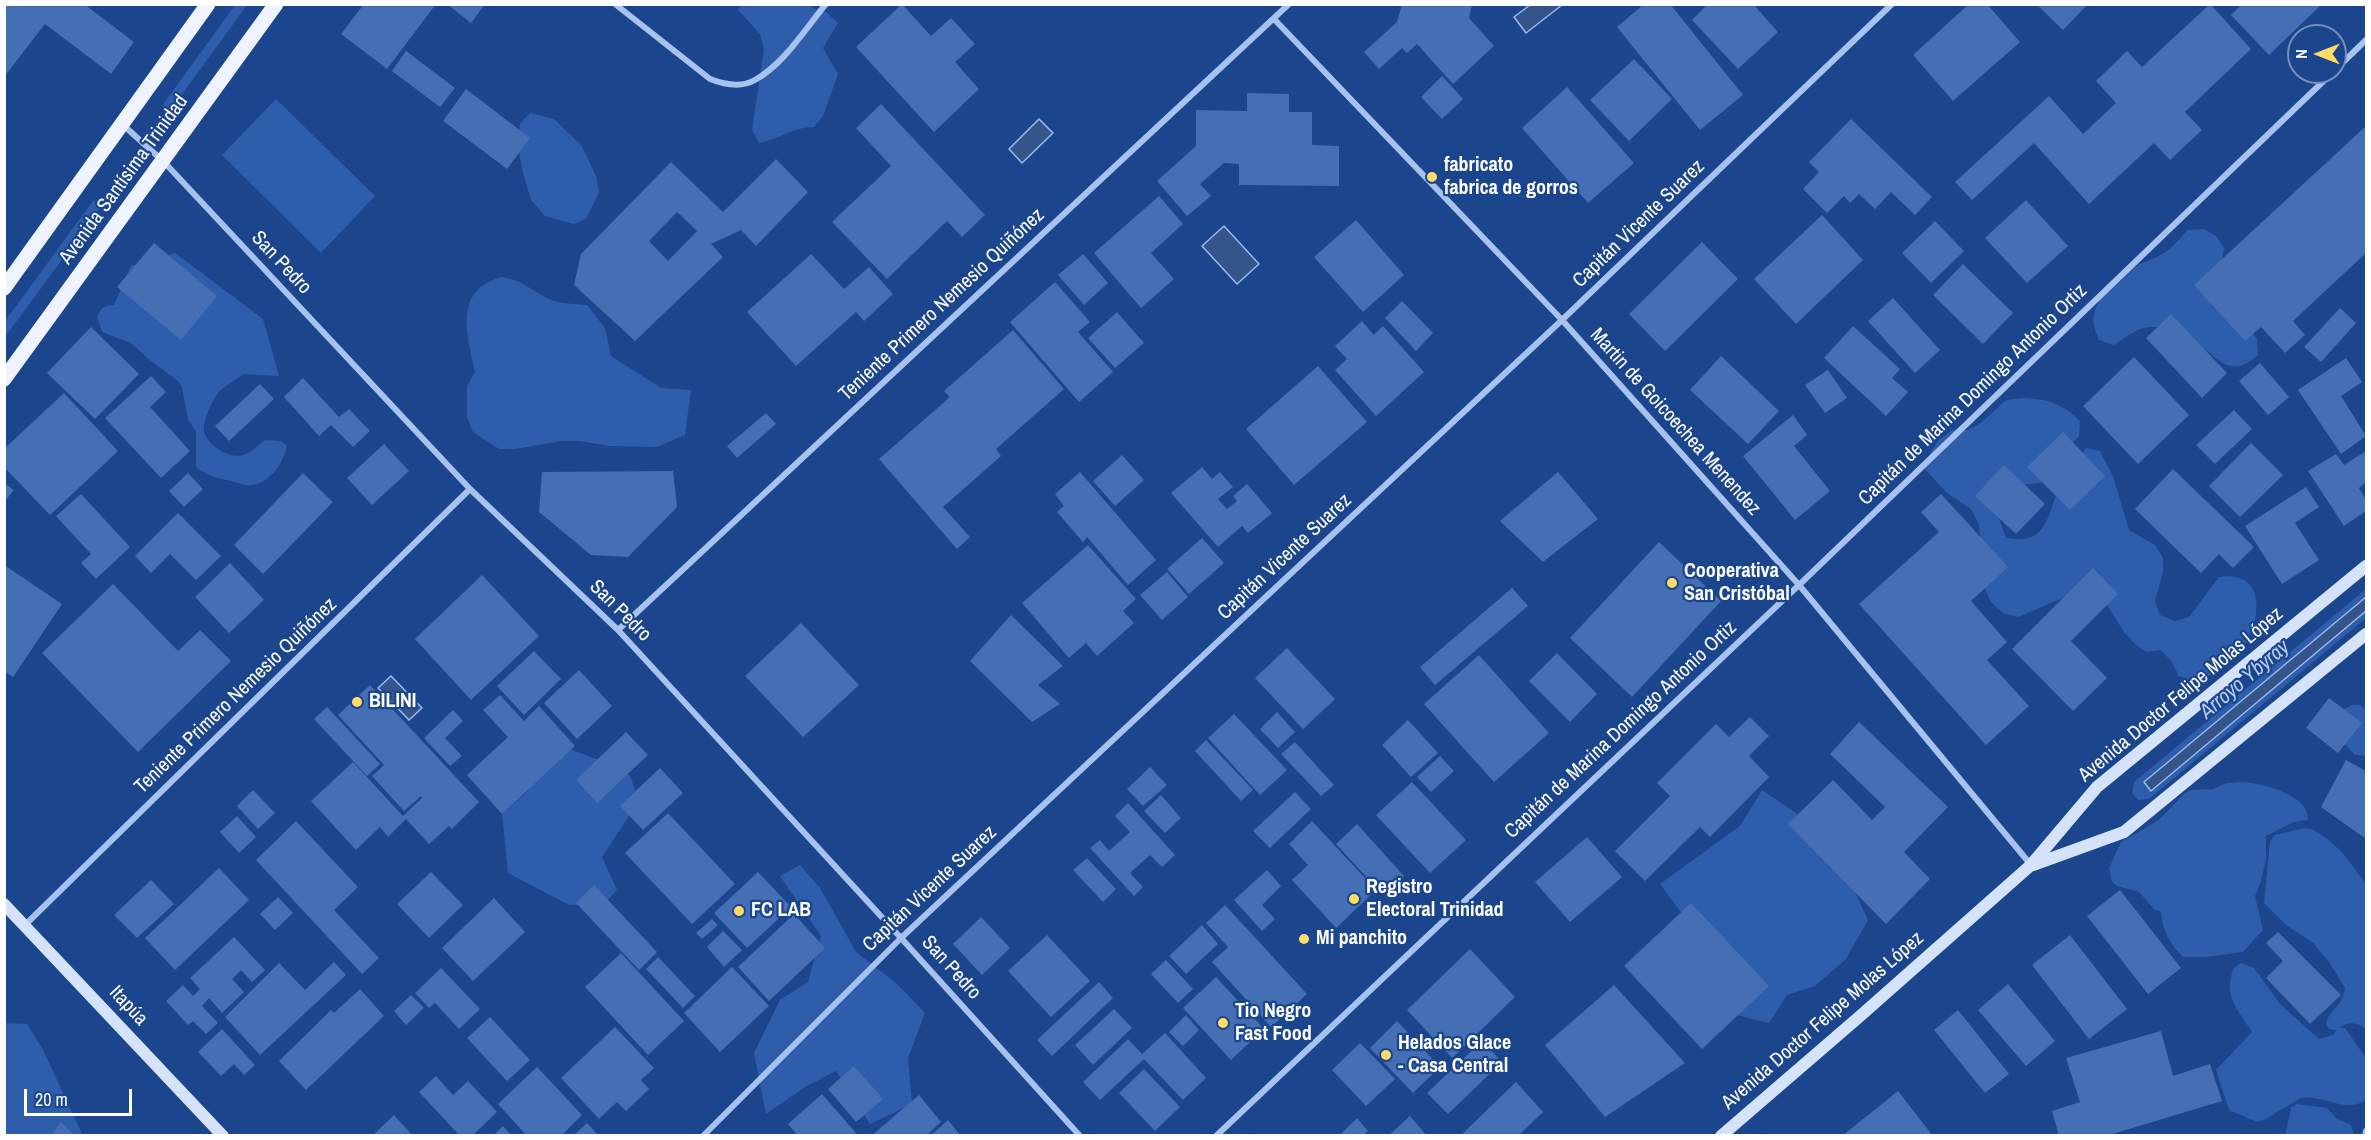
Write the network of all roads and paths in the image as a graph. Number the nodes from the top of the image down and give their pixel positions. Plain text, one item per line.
1 (208, 4) edge
2 (276, 4) edge
3 (615, 4) edge
4 (826, 4) edge
5 (1289, 4) edge
6 (1892, 4) edge
7 (1274, 19) junction
8 (2367, 40) edge
9 (2347, 59) edge
10 (2320, 84) edge
11 (122, 124) junction
12 (164, 162) junction
13 (4, 288) edge
14 (1562, 320) junction
15 (4, 379) edge
16 (470, 489) junction
17 (2367, 566) edge
18 (1798, 585) junction
19 (618, 630) junction
20 (2367, 634) edge
21 (2031, 865) junction
22 (4, 904) edge
23 (25, 925) junction
24 (901, 938) junction
25 (2367, 1131) edge
26 (223, 1136) edge
27 (703, 1136) edge
28 (1080, 1136) edge
29 (1216, 1136) edge
30 (1721, 1136) edge
31 (2365, 1136) edge

1 - 11 main road, Avenida Santísima Trinidad
2 - 12 main road, Avenida Santísima Trinidad
3 - 4 street
5 - 7 street, Teniente Primero Nemesio Quiñónez
6 - 14 street, Capitán Vicente Suarez
7 - 14 street, Martin de Goicoechea Menendez
7 - 19 street, Teniente Primero Nemesio Quiñónez
8 - 9 street, Capitán de Marina Domingo Antonio Ortiz
10 - 18 street, Capitán de Marina Domingo Antonio Ortiz
11 - 12 street, San Pedro
11 - 13 main road, Avenida Santísima Trinidad
12 - 15 main road, Avenida Santísima Trinidad
12 - 16 street, San Pedro
14 - 18 street, Martin de Goicoechea Menendez
14 - 24 street, Capitán Vicente Suarez
16 - 19 street, San Pedro
16 - 23 street, Teniente Primero Nemesio Quiñónez
17 - 21 main road, Avenida Doctor Felipe Molas López
18 - 21 street, Martin de Goicoechea Menendez
18 - 29 street, Capitán de Marina Domingo Antonio Ortiz
19 - 24 street, San Pedro
20 - 21 main road, Avenida Doctor Felipe Molas López
21 - 30 main road, Avenida Doctor Felipe Molas López
22 - 23 main road, Itapúa
23 - 26 main road, Itapúa
24 - 27 street, Capitán Vicente Suarez
24 - 28 street, San Pedro
25 - 31 street

